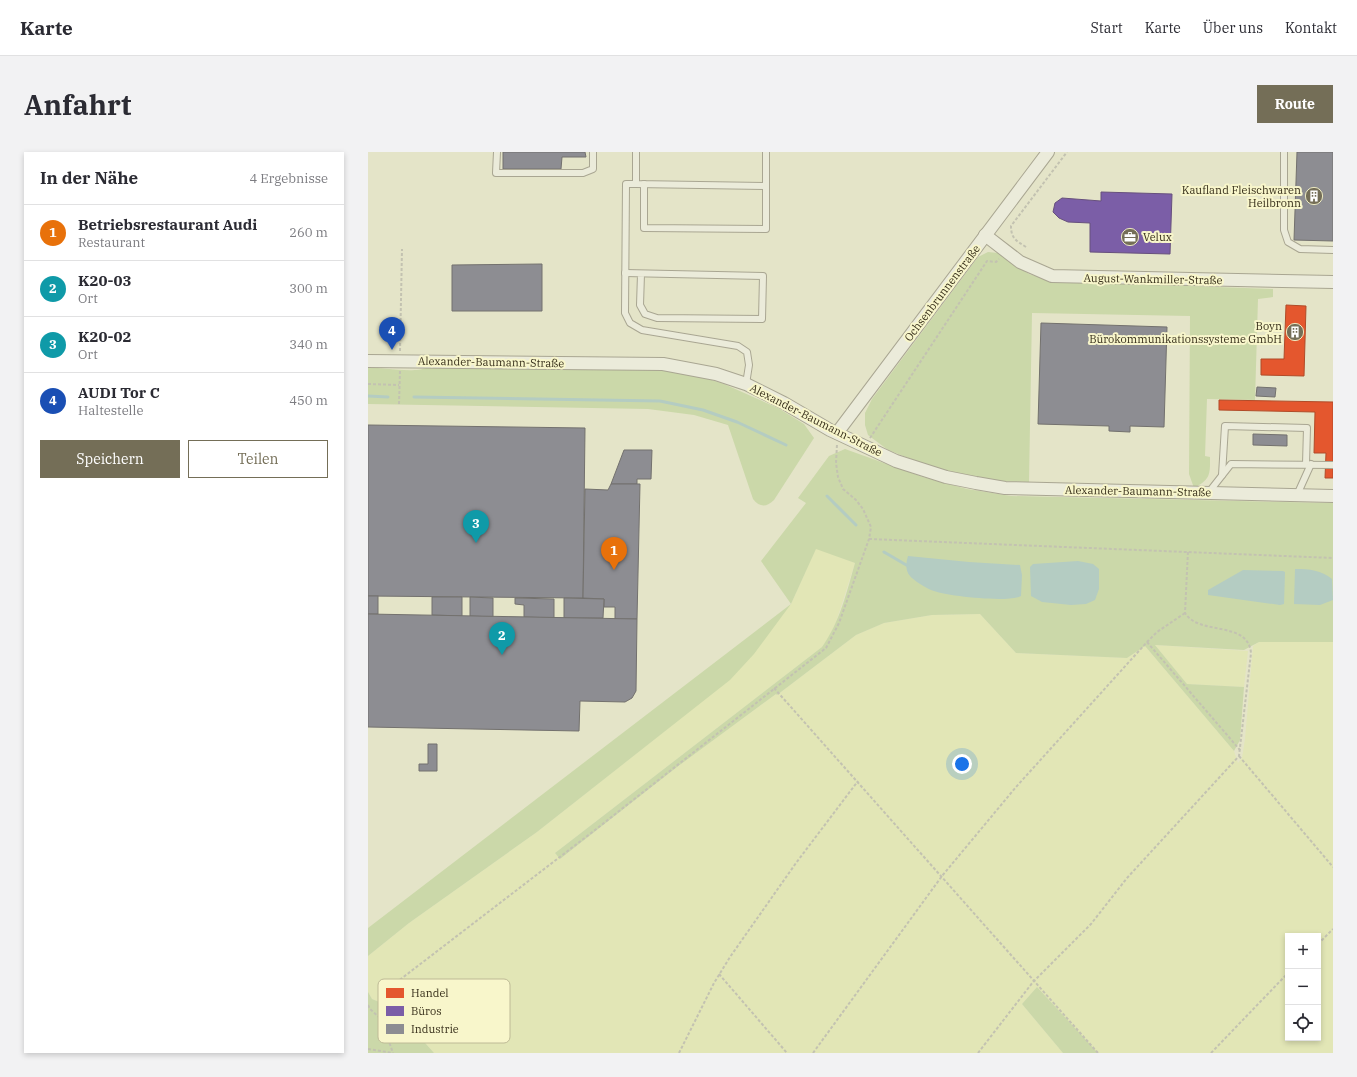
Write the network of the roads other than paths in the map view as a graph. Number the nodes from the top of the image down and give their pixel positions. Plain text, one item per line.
1 (497, 152) edge
2 (594, 152) edge
3 (636, 152) edge
4 (766, 152) edge
5 (1048, 152) edge
6 (1284, 152) edge
7 (636, 184) junction
8 (644, 184) junction
9 (766, 186) junction
10 (985, 235) junction
11 (1333, 250) edge
12 (626, 273) junction
13 (641, 274) junction
14 (1333, 282) edge
15 (368, 361) edge
16 (746, 384) junction
17 (837, 433) junction
18 (1308, 464) junction
19 (1333, 464) edge
20 (1222, 475) junction
21 (1209, 492) junction
22 (1297, 495) junction
23 (1333, 496) edge

1 - 2 lane
3 - 7 lane
4 - 9 lane
5 - 10 street, Ochsenbrunnenstraße
6 - 11 lane
7 - 8 lane
7 - 12 lane
8 - 9 lane
8 - 9 lane
10 - 14 street, August-Wankmiller-Straße
10 - 17 street, Ochsenbrunnenstraße
12 - 13 lane
12 - 16 lane
13 - 13 lane
15 - 16 street, Alexander-Baumann-Straße
16 - 17 street, Alexander-Baumann-Straße
17 - 21 street, Alexander-Baumann-Straße
18 - 19 lane
18 - 20 lane
18 - 20 lane
18 - 22 lane
20 - 21 lane
21 - 22 street, Alexander-Baumann-Straße
22 - 23 street, Alexander-Baumann-Straße

